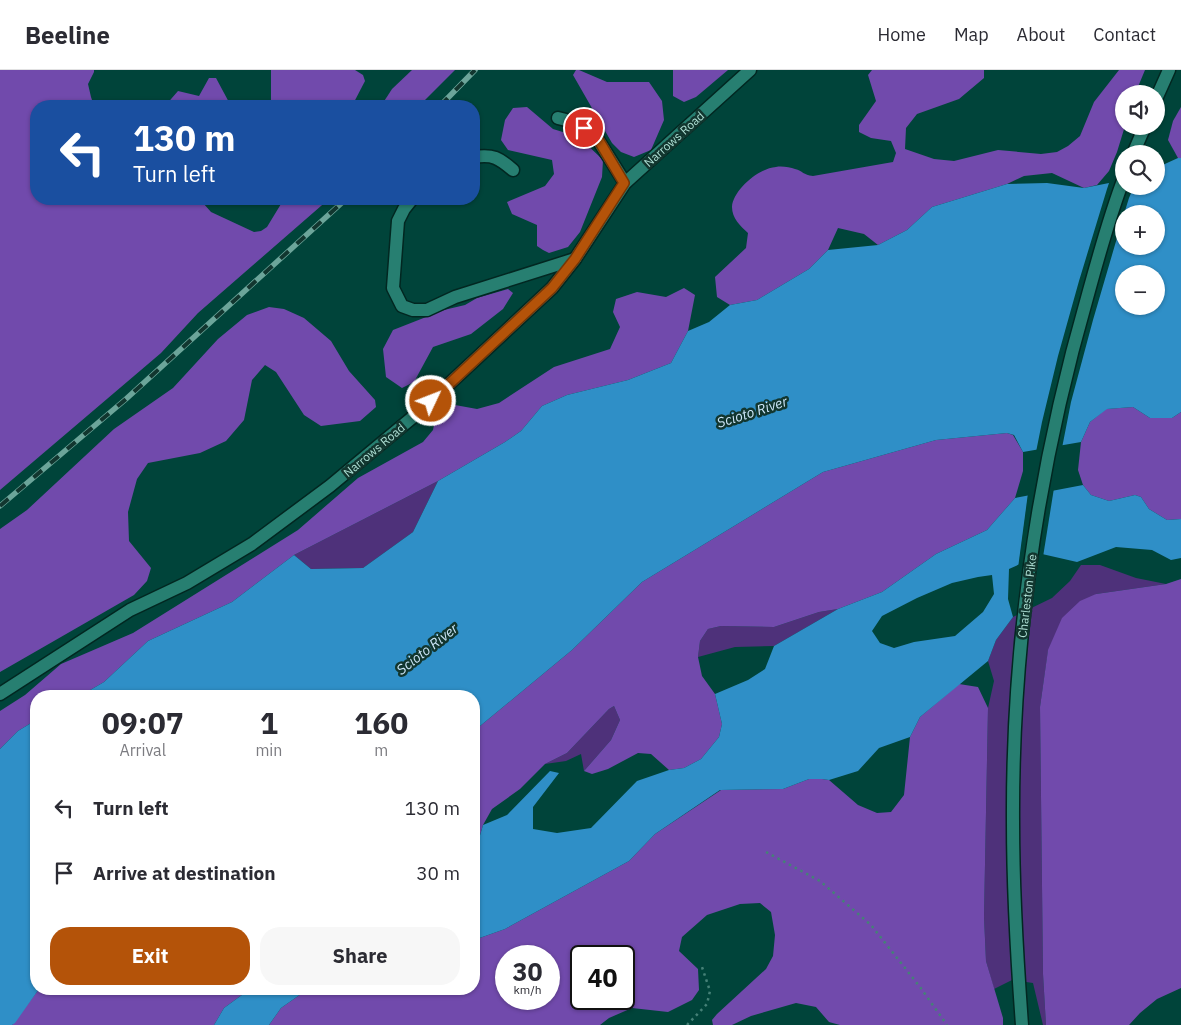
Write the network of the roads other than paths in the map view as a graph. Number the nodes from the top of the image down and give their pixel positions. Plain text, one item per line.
1 (750, 70) edge
2 (1169, 70) edge
3 (1162, 85) edge
4 (558, 118) dead end
5 (480, 156) edge
6 (513, 170) dead end
7 (624, 183) junction
8 (1118, 195) edge
9 (407, 205) edge
10 (575, 259) junction
11 (0, 694) edge
12 (1022, 1025) edge

1 - 7 street, Narrows Road
2 - 3 street
4 - 7 street
5 - 6 street
7 - 10 street, Narrows Road
8 - 12 street, Charleston Pike
9 - 10 street
10 - 11 street, Narrows Road

